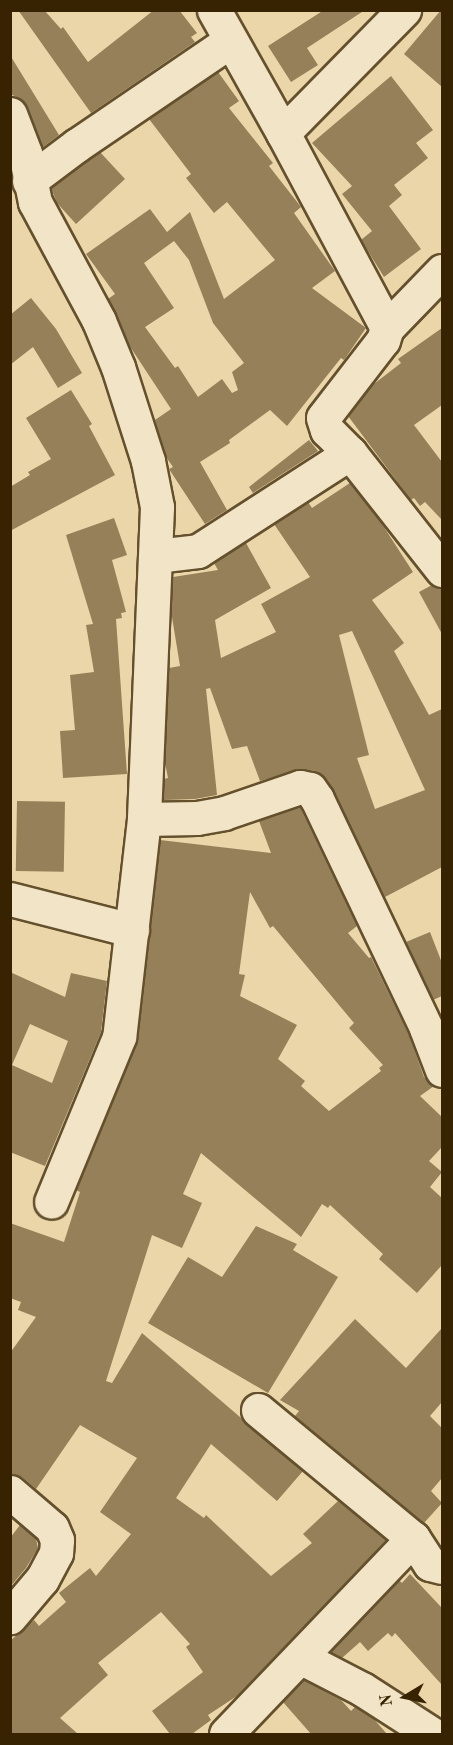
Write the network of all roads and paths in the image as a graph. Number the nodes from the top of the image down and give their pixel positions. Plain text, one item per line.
1 (214, 10) edge
2 (404, 10) edge
3 (230, 41) junction
4 (10, 114) edge
5 (283, 133) junction
6 (29, 181) junction
7 (442, 272) edge
8 (387, 328) junction
9 (350, 453) junction
10 (156, 556) junction
11 (441, 562) edge
12 (144, 819) junction
13 (10, 899) edge
14 (132, 930) junction
15 (442, 1070) edge
16 (51, 1202) dead end
17 (258, 1410) dead end
18 (10, 1492) edge
19 (413, 1538) junction
20 (442, 1567) edge
21 (10, 1617) edge
22 (300, 1657) junction
23 (226, 1734) edge
24 (432, 1734) edge

1 - 3 street
2 - 5 street
3 - 5 street
3 - 6 street
4 - 6 street
5 - 8 street
6 - 10 street
7 - 8 street
8 - 9 street
9 - 10 street
9 - 11 street
10 - 12 street
12 - 14 street
12 - 15 street
13 - 14 street
14 - 16 street
17 - 19 street
18 - 21 street
19 - 20 street
19 - 22 street
22 - 23 street
22 - 24 street

